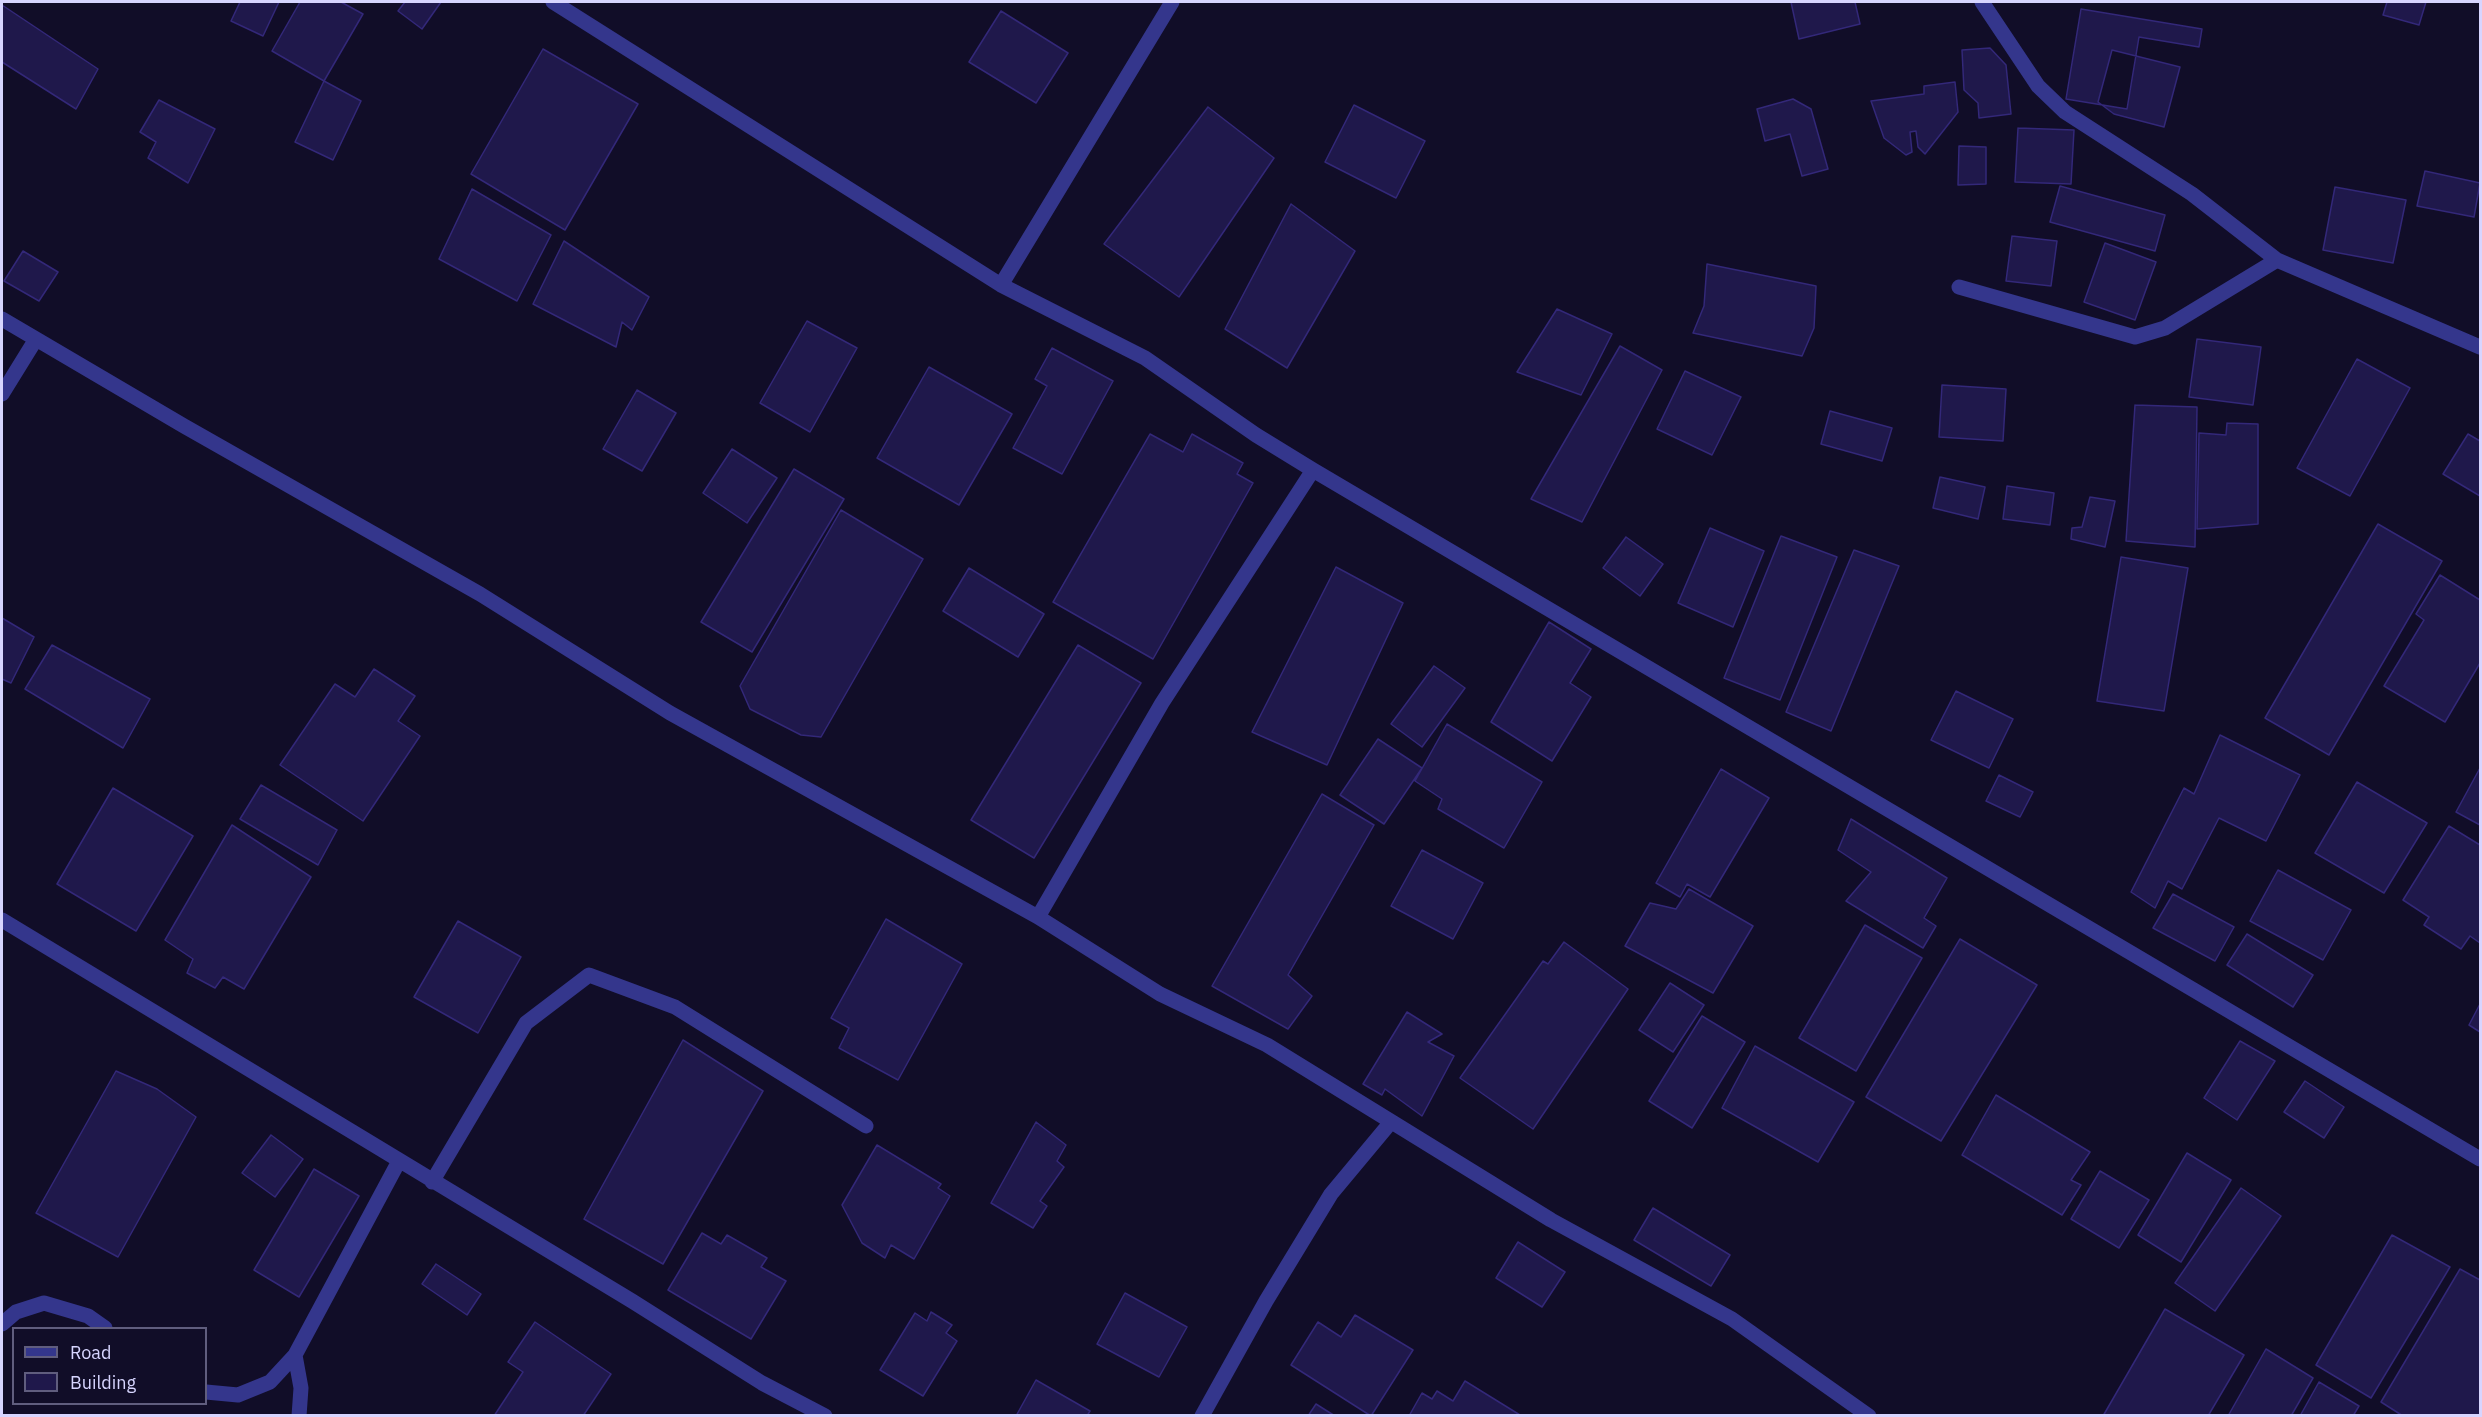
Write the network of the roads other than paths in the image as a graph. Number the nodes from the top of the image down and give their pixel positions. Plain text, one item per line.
1 (553, 2) edge
2 (1172, 2) edge
3 (1982, 2) edge
4 (2277, 260) junction
5 (1001, 285) junction
6 (1959, 287) dead end
7 (2, 319) edge
8 (36, 339) junction
9 (2481, 347) edge
10 (2, 394) edge
11 (1313, 470) junction
12 (1038, 917) junction
13 (2, 920) edge
14 (1391, 1122) junction
15 (866, 1125) dead end
16 (2481, 1159) edge
17 (399, 1161) junction
18 (432, 1182) junction
19 (2, 1324) edge
20 (102, 1327) edge
21 (295, 1355) junction
22 (207, 1392) edge
23 (298, 1416) edge
24 (825, 1416) edge
25 (1202, 1416) edge
26 (1869, 1416) edge

1 - 5 street
2 - 5 street
3 - 4 street
4 - 6 street
4 - 9 street
5 - 11 street
7 - 8 street
8 - 10 street
8 - 12 street
11 - 12 street
11 - 16 street
12 - 14 street
13 - 17 street
14 - 25 street
14 - 26 street
15 - 18 street
17 - 18 street
17 - 21 street
18 - 24 street
19 - 20 street
21 - 22 street
21 - 23 street

